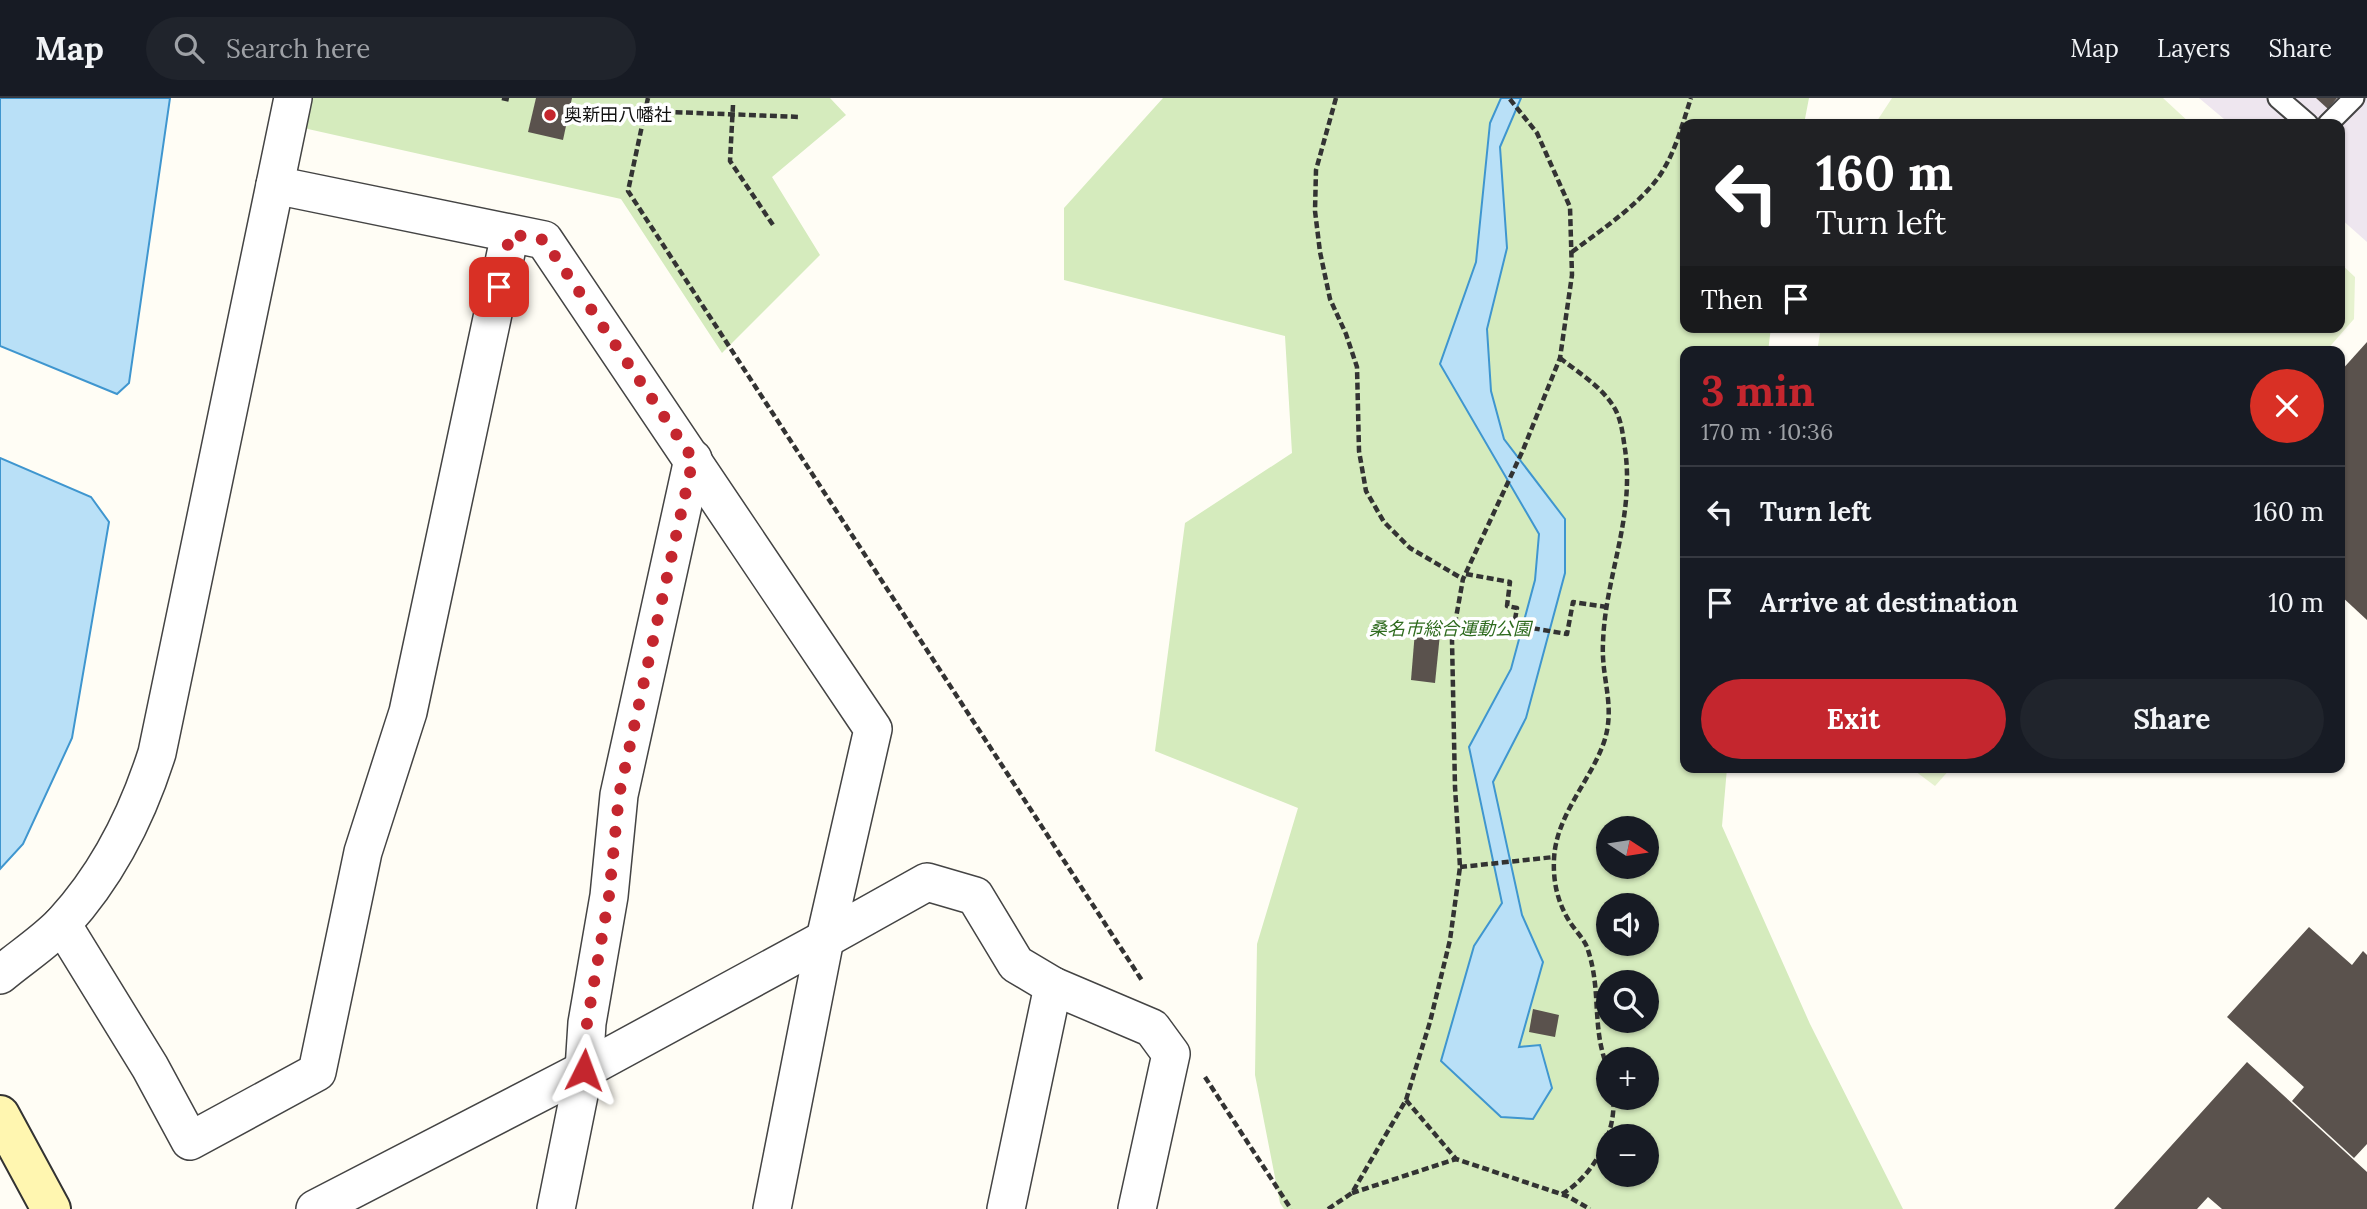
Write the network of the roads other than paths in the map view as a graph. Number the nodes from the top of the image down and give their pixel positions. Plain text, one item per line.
1 (293, 98) edge
2 (2278, 98) edge
3 (2354, 98) edge
4 (2302, 119) edge
5 (2333, 119) edge
6 (275, 185) junction
7 (510, 234) junction
8 (693, 459) junction
9 (62, 924) junction
10 (825, 939) junction
11 (0, 975) edge
12 (1053, 986) junction
13 (584, 1070) junction
14 (0, 1115) edge
15 (323, 1207) edge
16 (51, 1209) edge
17 (555, 1209) edge
18 (772, 1209) edge
19 (1006, 1209) edge
20 (1137, 1209) edge

1 - 6 street
2 - 4 lane
3 - 5 lane
6 - 7 street
6 - 9 street
7 - 8 street
7 - 9 street
8 - 10 street
8 - 13 street
9 - 11 street
10 - 12 street
10 - 13 street
10 - 18 street
12 - 19 street
12 - 20 street
13 - 15 street
13 - 17 street
14 - 16 street

